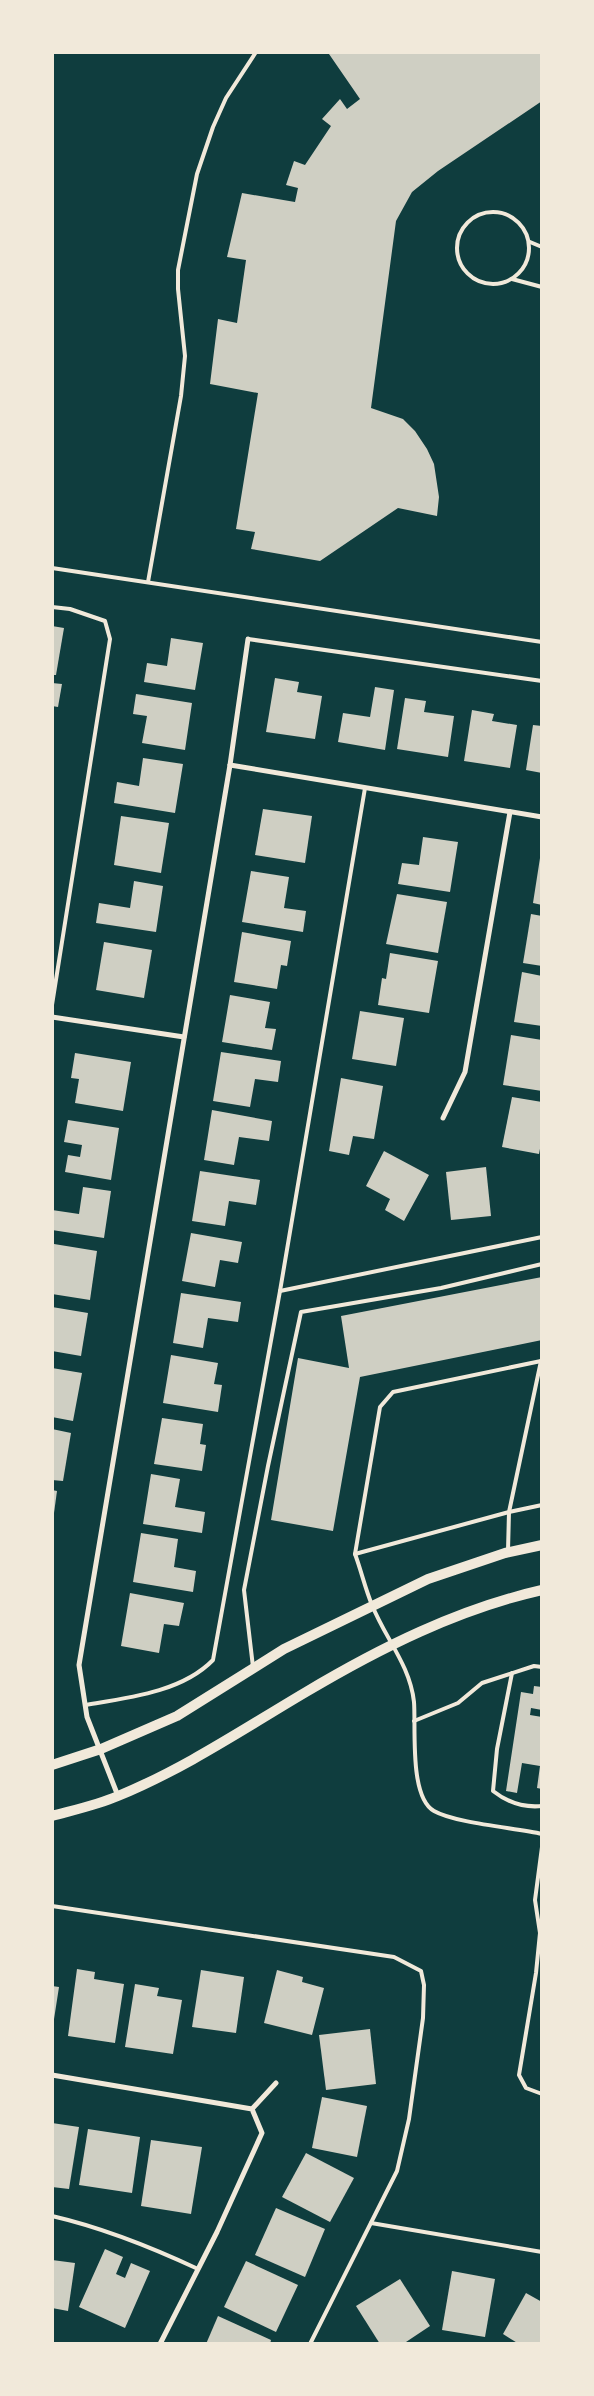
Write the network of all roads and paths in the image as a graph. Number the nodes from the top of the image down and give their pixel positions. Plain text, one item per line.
1 (256, 52) edge
2 (530, 242) junction
3 (542, 247) edge
4 (512, 279) junction
5 (542, 287) edge
6 (52, 568) edge
7 (148, 582) junction
8 (52, 606) edge
9 (248, 639) joint
10 (542, 642) edge
11 (542, 681) edge
12 (230, 765) junction
13 (365, 788) junction
14 (510, 812) junction
15 (542, 817) edge
16 (52, 1005) edge
17 (52, 1018) edge
18 (184, 1037) junction
19 (442, 1118) dead end
20 (542, 1237) edge
21 (542, 1264) edge
22 (280, 1291) junction
23 (541, 1361) edge
24 (542, 1505) edge
25 (509, 1512) junction
26 (542, 1545) edge
27 (508, 1552) junction
28 (355, 1554) junction
29 (542, 1590) edge
30 (372, 1605) junction
31 (393, 1644) junction
32 (542, 1667) edge
33 (253, 1669) junction
34 (512, 1673) junction
35 (85, 1705) junction
36 (414, 1722) junction
37 (101, 1748) junction
38 (52, 1765) edge
39 (118, 1796) junction
40 (542, 1806) edge
41 (52, 1816) edge
42 (542, 1834) edge
43 (542, 1847) edge
44 (52, 1906) edge
45 (541, 1933) edge
46 (52, 2075) edge
47 (276, 2083) dead end
48 (542, 2094) edge
49 (252, 2109) junction
50 (52, 2216) edge
51 (371, 2223) junction
52 (542, 2252) edge
53 (198, 2269) junction
54 (160, 2344) edge
55 (310, 2344) edge

1 - 7 lane
2 - 3 lane
2 - 4 lane
2 - 4 lane
4 - 5 lane
6 - 7 lane
7 - 10 lane
8 - 16 lane
9 - 11 lane
9 - 12 street
12 - 13 street
12 - 18 street
13 - 14 street
13 - 22 lane
14 - 15 street
14 - 19 street
17 - 18 street
18 - 35 street
20 - 22 lane
21 - 33 lane
22 - 35 lane
23 - 25 lane
23 - 28 lane
24 - 25 lane
25 - 27 lane
25 - 28 lane
26 - 27 main road
27 - 30 main road
28 - 30 lane
29 - 31 main road
30 - 31 lane
30 - 33 main road
31 - 36 lane
31 - 39 main road
32 - 34 lane
33 - 37 main road
34 - 36 lane
34 - 40 lane
35 - 37 street
36 - 42 lane
37 - 38 main road
37 - 39 street
39 - 41 main road
43 - 45 lane
44 - 51 lane
45 - 48 lane
46 - 49 street
47 - 49 street
49 - 53 street
50 - 53 lane
51 - 52 lane
51 - 55 lane
53 - 54 street

